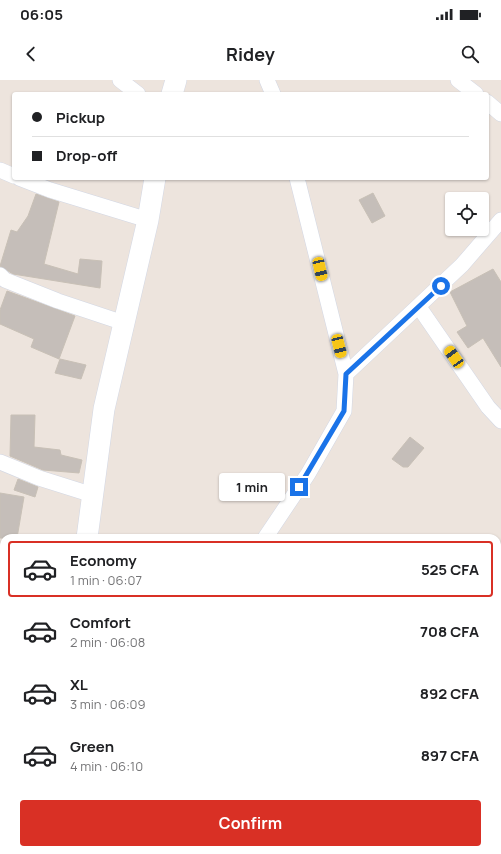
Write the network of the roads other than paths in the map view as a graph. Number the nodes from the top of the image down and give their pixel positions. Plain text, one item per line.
1 (120, 80) edge
2 (176, 80) edge
3 (267, 80) edge
4 (458, 80) edge
5 (135, 92) edge
6 (173, 92) edge
7 (272, 92) edge
8 (473, 92) edge
9 (489, 104) edge
10 (501, 114) edge
11 (0, 170) edge
12 (12, 175) edge
13 (24, 180) edge
14 (155, 180) edge
15 (297, 180) edge
16 (148, 220) junction
17 (501, 220) edge
18 (0, 276) edge
19 (419, 308) junction
20 (124, 324) junction
21 (346, 374) junction
22 (501, 421) edge
23 (0, 462) edge
24 (93, 495) junction
25 (88, 534) edge
26 (267, 534) edge

1 - 5 street
2 - 6 street
3 - 7 street
4 - 8 street
9 - 10 street
11 - 12 street
13 - 16 street
14 - 16 street
15 - 21 street
16 - 20 street
17 - 19 street
18 - 20 street
19 - 21 street
19 - 22 street
20 - 24 street
21 - 26 street
23 - 24 street
24 - 25 street

